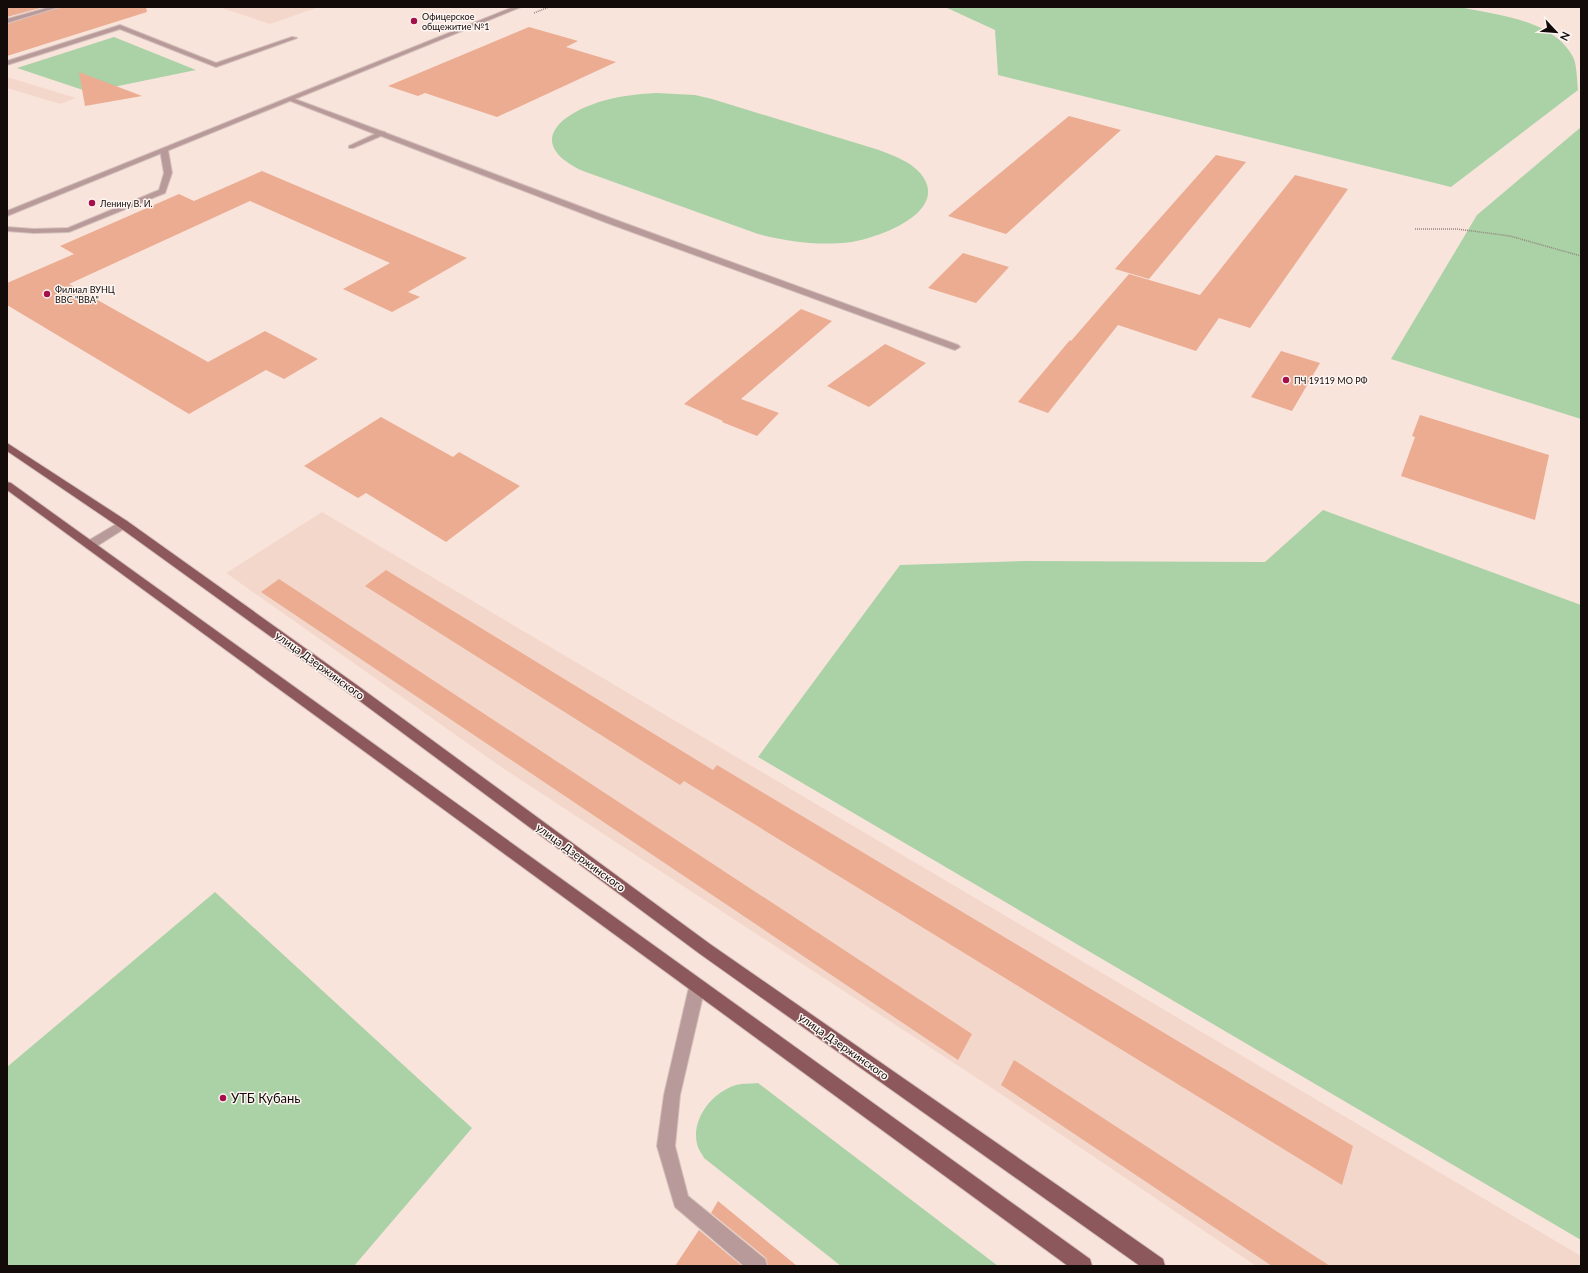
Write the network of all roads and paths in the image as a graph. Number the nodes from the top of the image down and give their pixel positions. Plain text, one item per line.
1 (56, 7) edge
2 (518, 7) edge
3 (7, 22) edge
4 (294, 38) dead end
5 (7, 63) edge
6 (290, 99) junction
7 (383, 133) junction
8 (351, 147) dead end
9 (164, 150) junction
10 (7, 214) edge
11 (7, 229) edge
12 (1415, 229) dead end
13 (1581, 256) edge
14 (955, 347) dead end
15 (7, 446) edge
16 (7, 485) edge
17 (123, 524) junction
18 (90, 545) junction
19 (697, 987) junction
20 (758, 1266) edge
21 (1083, 1266) edge
22 (1156, 1266) edge

1 - 3 street
2 - 6 street
4 - 5 street
6 - 7 street
6 - 9 street
7 - 8 street
7 - 14 street
9 - 10 street
9 - 11 street
12 - 13 path
15 - 17 main road, улица Дзержинского
16 - 18 main road
17 - 18 street
17 - 22 main road, улица Дзержинского
18 - 19 main road
19 - 20 street
19 - 21 main road

